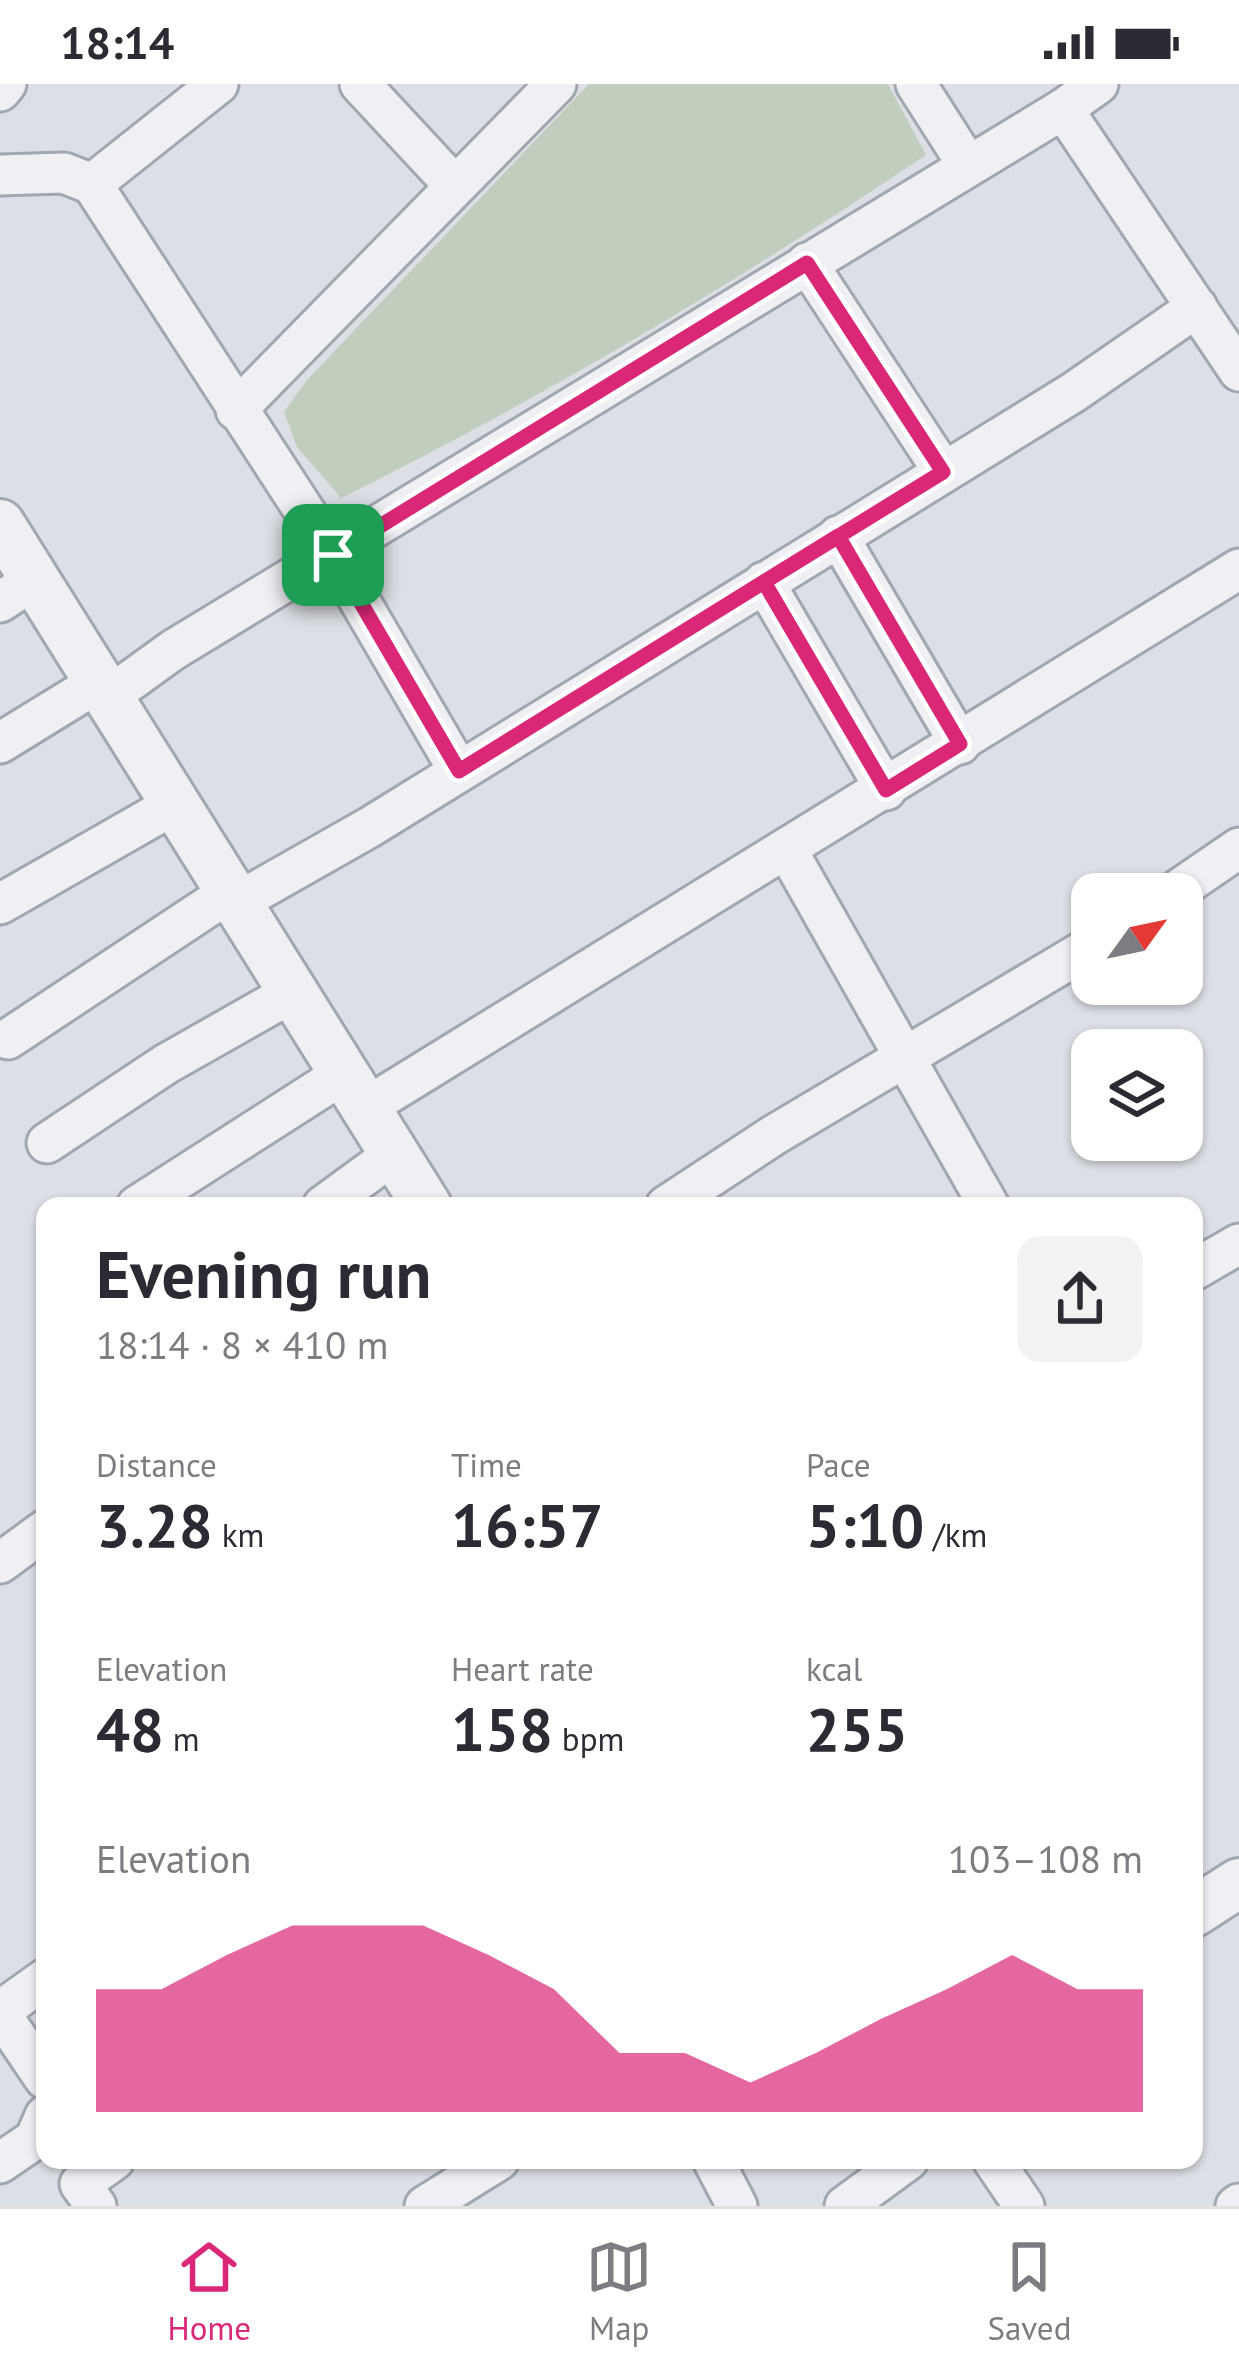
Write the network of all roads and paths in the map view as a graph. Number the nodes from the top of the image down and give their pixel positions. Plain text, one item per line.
1 (5, 84) edge
2 (218, 84) edge
3 (360, 84) edge
4 (556, 84) edge
5 (916, 84) edge
6 (1098, 84) edge
7 (0, 92) edge
8 (1063, 109) junction
9 (967, 164) junction
10 (0, 176) edge
11 (92, 184) junction
12 (453, 184) junction
13 (807, 263) junction
14 (1197, 307) junction
15 (1239, 371) edge
16 (236, 410) junction
17 (943, 472) junction
18 (0, 524) edge
19 (838, 536) junction
20 (333, 555) junction
21 (1239, 569) edge
22 (764, 582) junction
23 (17, 591) edge
24 (103, 689) junction
25 (0, 743) edge
26 (960, 744) junction
27 (459, 771) junction
28 (886, 790) junction
29 (175, 804) junction
30 (1239, 848) edge
31 (787, 850) junction
32 (1203, 873) edge
33 (233, 897) junction
34 (0, 904) edge
35 (1071, 958) edge
36 (293, 992) junction
37 (8, 1039) dead end
38 (905, 1057) junction
39 (354, 1091) junction
40 (47, 1143) dead end
41 (394, 1154) junction
42 (725, 1191) edge
43 (154, 1197) edge
44 (335, 1197) edge
45 (421, 1197) edge
46 (984, 1197) edge
47 (1239, 1244) edge
48 (1203, 1265) edge
49 (36, 1537) edge
50 (0, 1563) edge
51 (1239, 1882) edge
52 (1203, 1906) edge
53 (36, 1985) edge
54 (0, 2012) edge
55 (36, 2066) edge
56 (36, 2161) edge
57 (0, 2163) edge
58 (718, 2169) edge
59 (895, 2169) edge
60 (999, 2169) edge
61 (486, 2181) edge
62 (425, 2206) edge
63 (737, 2206) edge
64 (844, 2206) edge
65 (1024, 2206) edge

1 - 7 street
2 - 11 street
3 - 12 street
4 - 12 street
5 - 9 street
6 - 8 street
8 - 9 street
8 - 14 street
9 - 13 street
10 - 11 street
11 - 16 street
12 - 16 street
13 - 17 street
13 - 20 street
14 - 15 street
14 - 17 street
16 - 20 street
17 - 19 street
18 - 23 street
19 - 22 street
19 - 26 street
20 - 24 street
20 - 27 street
21 - 26 street
22 - 27 street
22 - 28 street
23 - 24 street
24 - 25 street
24 - 29 street
26 - 28 street
27 - 33 street
28 - 31 street
29 - 33 street
29 - 34 street
30 - 32 street
31 - 38 street
31 - 39 street
33 - 36 street
33 - 37 street
35 - 38 street
36 - 39 street
36 - 40 street
38 - 42 street
38 - 46 street
39 - 41 street
39 - 43 street
41 - 44 street
41 - 45 street
47 - 48 street
49 - 50 street
51 - 52 street
53 - 54 street
54 - 55 street
56 - 57 street
58 - 63 street
59 - 64 street
60 - 65 street
61 - 62 street

